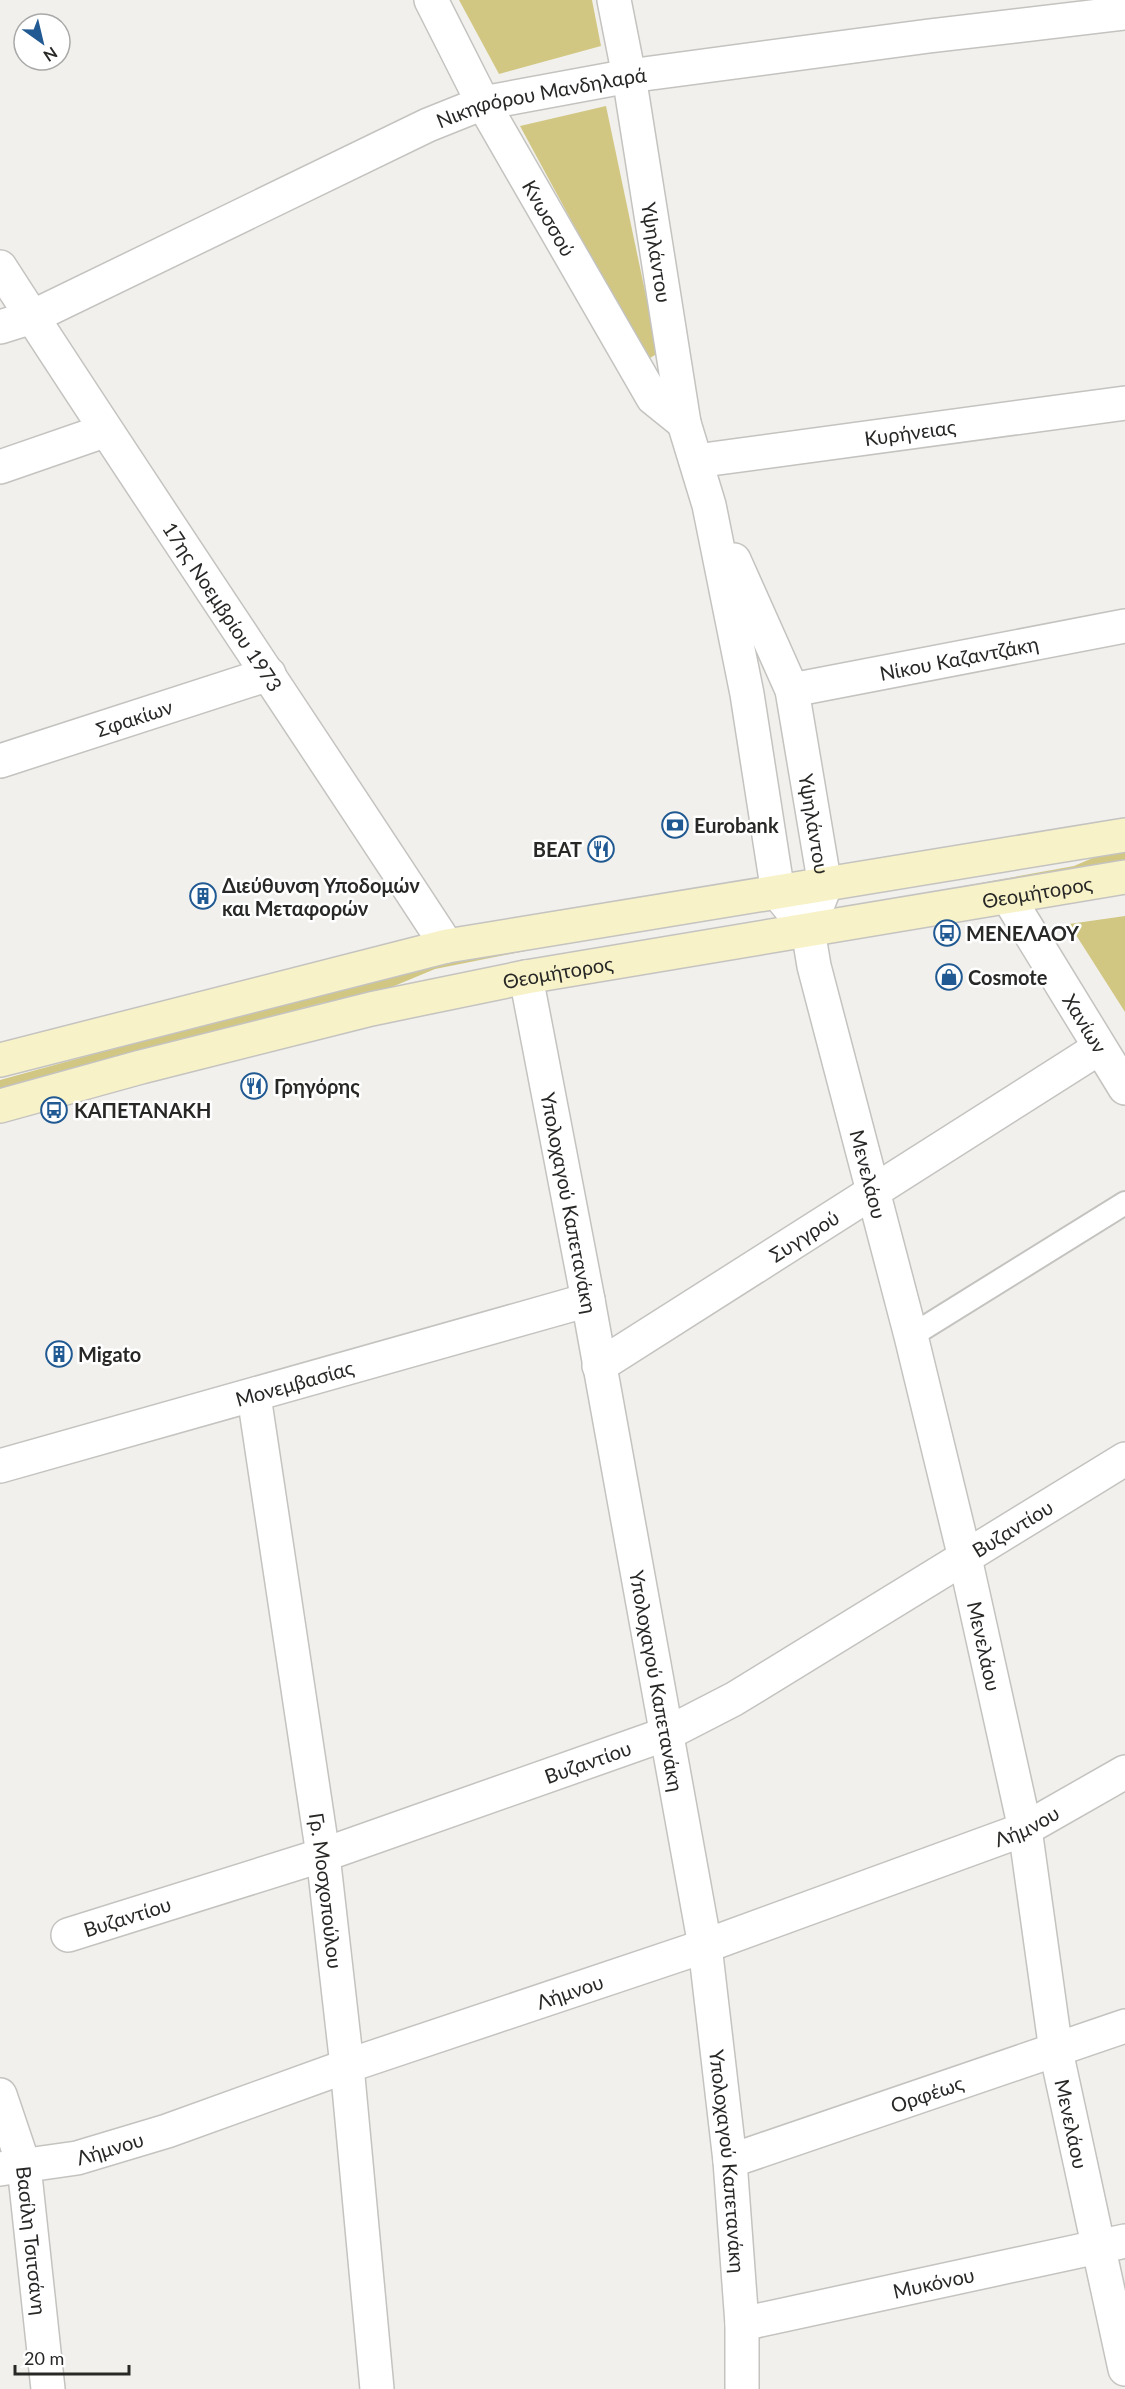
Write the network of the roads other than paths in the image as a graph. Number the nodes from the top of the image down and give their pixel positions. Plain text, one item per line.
1 (431, 0) edge
2 (614, 0) edge
3 (1125, 13) edge
4 (629, 76) junction
5 (483, 103) junction
6 (0, 267) edge
7 (32, 317) junction
8 (0, 327) edge
9 (1125, 403) edge
10 (684, 423) junction
11 (104, 431) junction
12 (696, 461) junction
13 (0, 467) edge
14 (709, 505) junction
15 (1125, 626) edge
16 (269, 674) junction
17 (792, 690) junction
18 (0, 761) edge
19 (1125, 835) edge
20 (1125, 878) edge
21 (825, 886) junction
22 (778, 893) junction
23 (1008, 897) junction
24 (808, 930) junction
25 (447, 946) junction
26 (526, 976) junction
27 (1099, 1047) junction
28 (0, 1060) edge
29 (1125, 1088) edge
30 (0, 1106) edge
31 (872, 1193) junction
32 (1125, 1203) edge
33 (588, 1300) junction
34 (912, 1336) junction
35 (599, 1366) junction
36 (254, 1395) junction
37 (1125, 1459) edge
38 (0, 1466) edge
39 (965, 1558) junction
40 (666, 1734) junction
41 (1125, 1772) edge
42 (1024, 1829) junction
43 (323, 1855) junction
44 (68, 1935) dead end
45 (705, 1946) junction
46 (1125, 2026) edge
47 (1056, 2051) junction
48 (347, 2066) junction
49 (0, 2095) edge
50 (730, 2161) junction
51 (12, 2167) edge
52 (1112, 2244) edge
53 (742, 2324) junction
54 (1125, 2369) edge
55 (48, 2389) edge
56 (377, 2389) edge
57 (742, 2389) edge

1 - 5 street, Κνωσσού
2 - 4 street, Υψηλάντου
3 - 4 street, Νικηφόρου Μανδηλαρά
4 - 5 street, Νικηφόρου Μανδηλαρά
4 - 10 street, Υψηλάντου
5 - 7 street, Νικηφόρου Μανδηλαρά
5 - 10 street, Κνωσσού
6 - 7 street, 17ης Νοεμβρίου 1973
7 - 8 street, Νικηφόρου Μανδηλαρά
7 - 11 street, 17ης Νοεμβρίου 1973
9 - 12 street, Κυρήνειας
10 - 12 street, Υψηλάντου
11 - 13 street
11 - 16 street, 17ης Νοεμβρίου 1973
12 - 14 street, Υψηλάντου
14 - 17 street, Υψηλάντου
14 - 22 street, Υψηλάντου
15 - 17 street, Νίκου Καζαντζάκη
16 - 18 street, Σφακίων
16 - 25 street, 17ης Νοεμβρίου 1973
17 - 21 street, Υψηλάντου
19 - 21 street, Θεομήτορος
20 - 23 street, Θεομήτορος
21 - 22 street, Θεομήτορος
21 - 24 street, Υψηλάντου
22 - 24 street
22 - 25 street, Θεομήτορος
23 - 24 street, Θεομήτορος
23 - 27 street, Χανίων
24 - 26 street, Θεομήτορος
24 - 31 street, Μενελάου
25 - 28 street, Θεομήτορος
26 - 30 street, Θεομήτορος
26 - 33 street, Υπολοχαγού Καπετανάκη
27 - 29 street, Χανίων
27 - 31 street, Συγγρού
31 - 34 street, Μενελάου
31 - 35 street, Συγγρού
32 - 34 lane
33 - 35 street, Υπολοχαγού Καπετανάκη
33 - 36 street, Μονεμβασίας
34 - 39 street, Μενελάου
35 - 40 street, Υπολοχαγού Καπετανάκη
36 - 38 street, Μονεμβασίας
36 - 43 street, Γρ. Μοσχοπούλου
37 - 39 street, Βυζαντίου
39 - 40 street, Βυζαντίου
39 - 42 street, Μενελάου
40 - 43 street, Βυζαντίου
40 - 45 street, Υπολοχαγού Καπετανάκη
41 - 42 street, Λήμνου
42 - 45 street, Λήμνου
42 - 47 street, Μενελάου
43 - 44 street, Βυζαντίου
43 - 48 street, Γρ. Μοσχοπούλου
45 - 48 street, Λήμνου
45 - 50 street, Υπολοχαγού Καπετανάκη
46 - 47 street, Ορφέως
47 - 50 street, Ορφέως
47 - 52 street, Μενελάου
48 - 51 street, Λήμνου
48 - 56 street, Γρ. Μοσχοπούλου
49 - 51 street, Βασίλη Τσιτσάνη
50 - 53 street, Υπολοχαγού Καπετανάκη
51 - 55 street, Βασίλη Τσιτσάνη
52 - 53 street, Μυκόνου
52 - 54 street, Μενελάου
53 - 57 street, Υπολοχαγού Καπετανάκη

